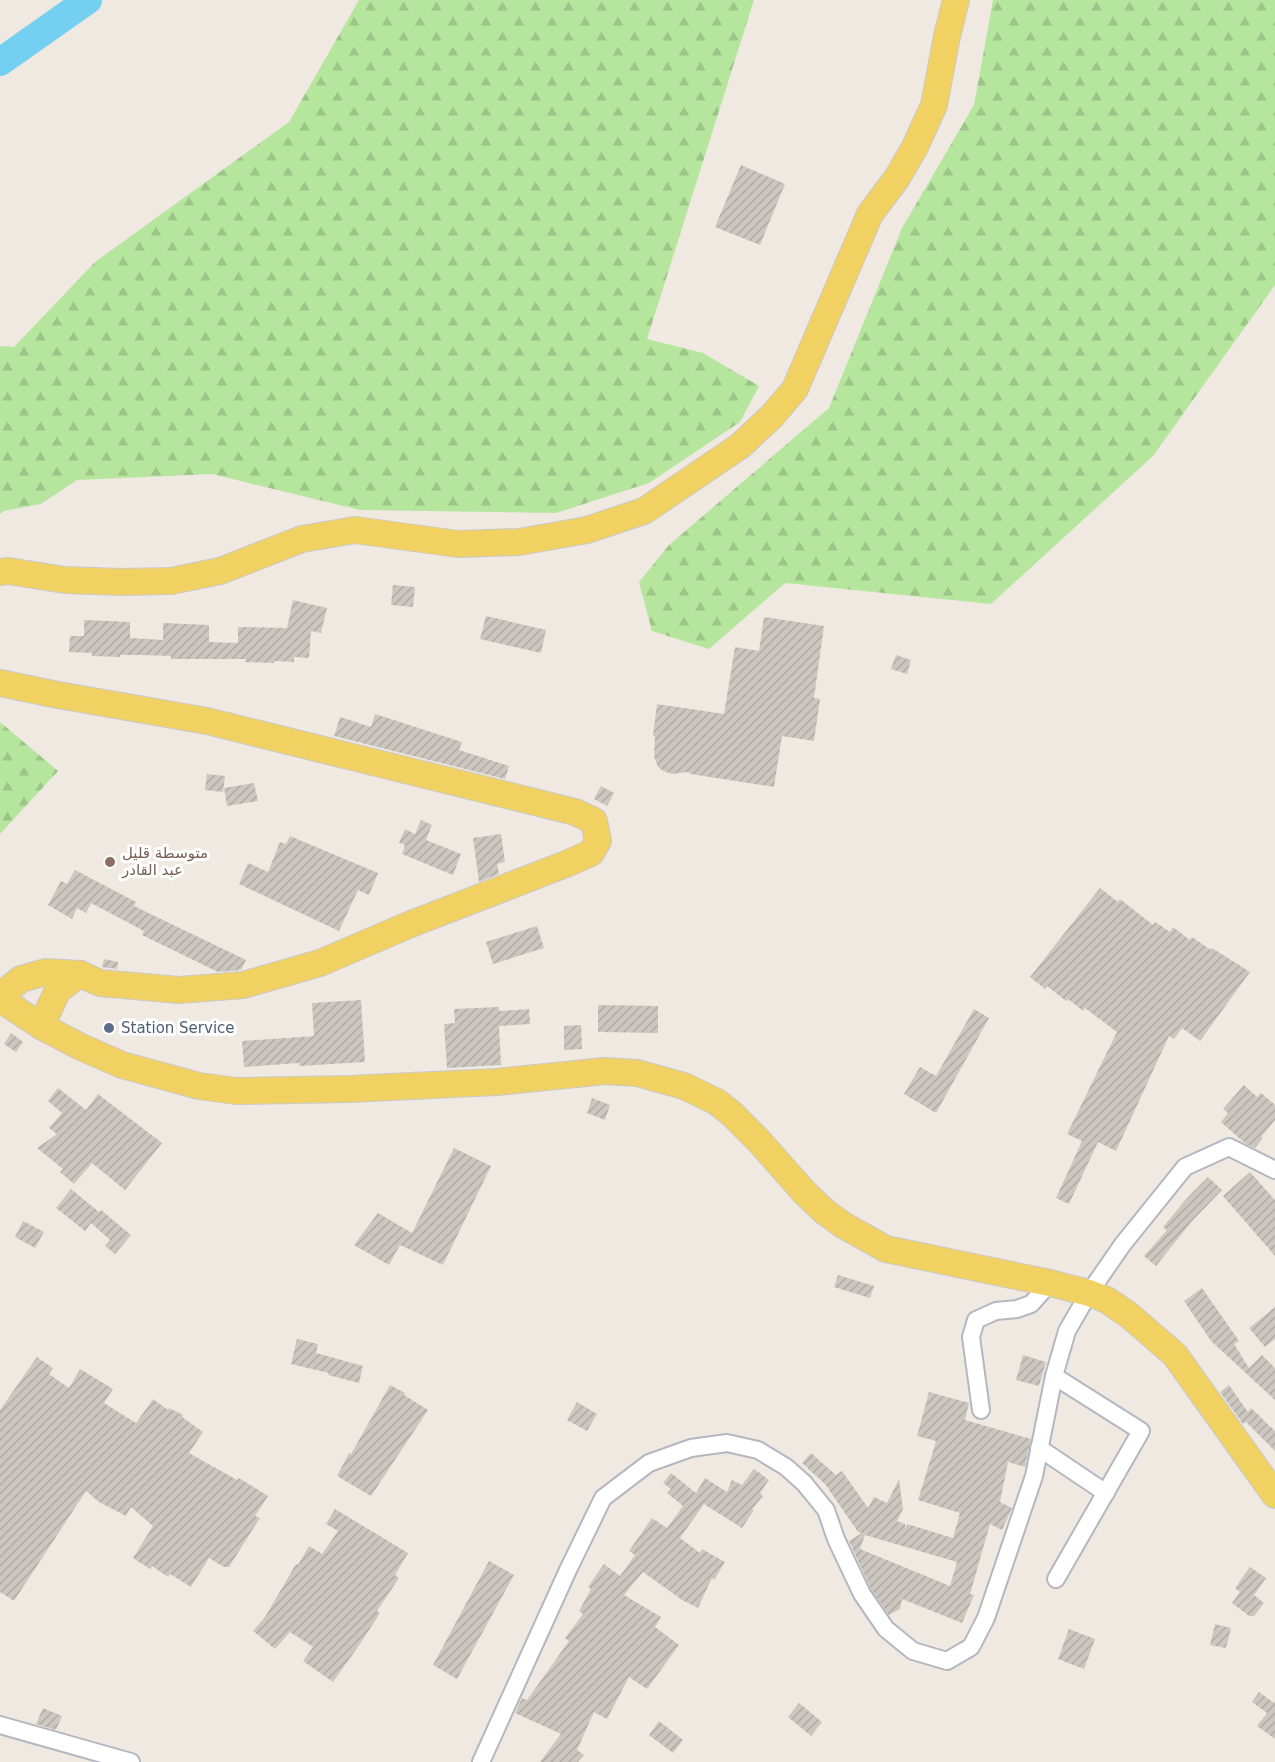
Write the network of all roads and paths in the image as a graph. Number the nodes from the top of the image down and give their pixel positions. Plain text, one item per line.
1 (956, 0) edge
2 (0, 572) edge
3 (0, 683) edge
4 (80, 974) junction
5 (0, 997) edge
6 (41, 1026) junction
7 (1275, 1170) edge
8 (1050, 1283) junction
9 (1089, 1293) junction
10 (1054, 1376) junction
11 (981, 1410) dead end
12 (1040, 1448) junction
13 (1106, 1492) junction
14 (1275, 1494) edge
15 (1056, 1579) dead end
16 (0, 1725) edge
17 (131, 1762) edge
18 (481, 1762) edge

1 - 2 main road
3 - 4 main road
4 - 5 main road
4 - 6 main road
5 - 6 main road
6 - 8 main road
7 - 9 street
8 - 9 main road
8 - 11 street
9 - 10 street
9 - 14 main road
10 - 12 street
10 - 13 street
12 - 13 street
12 - 18 street
13 - 15 street
16 - 17 street

